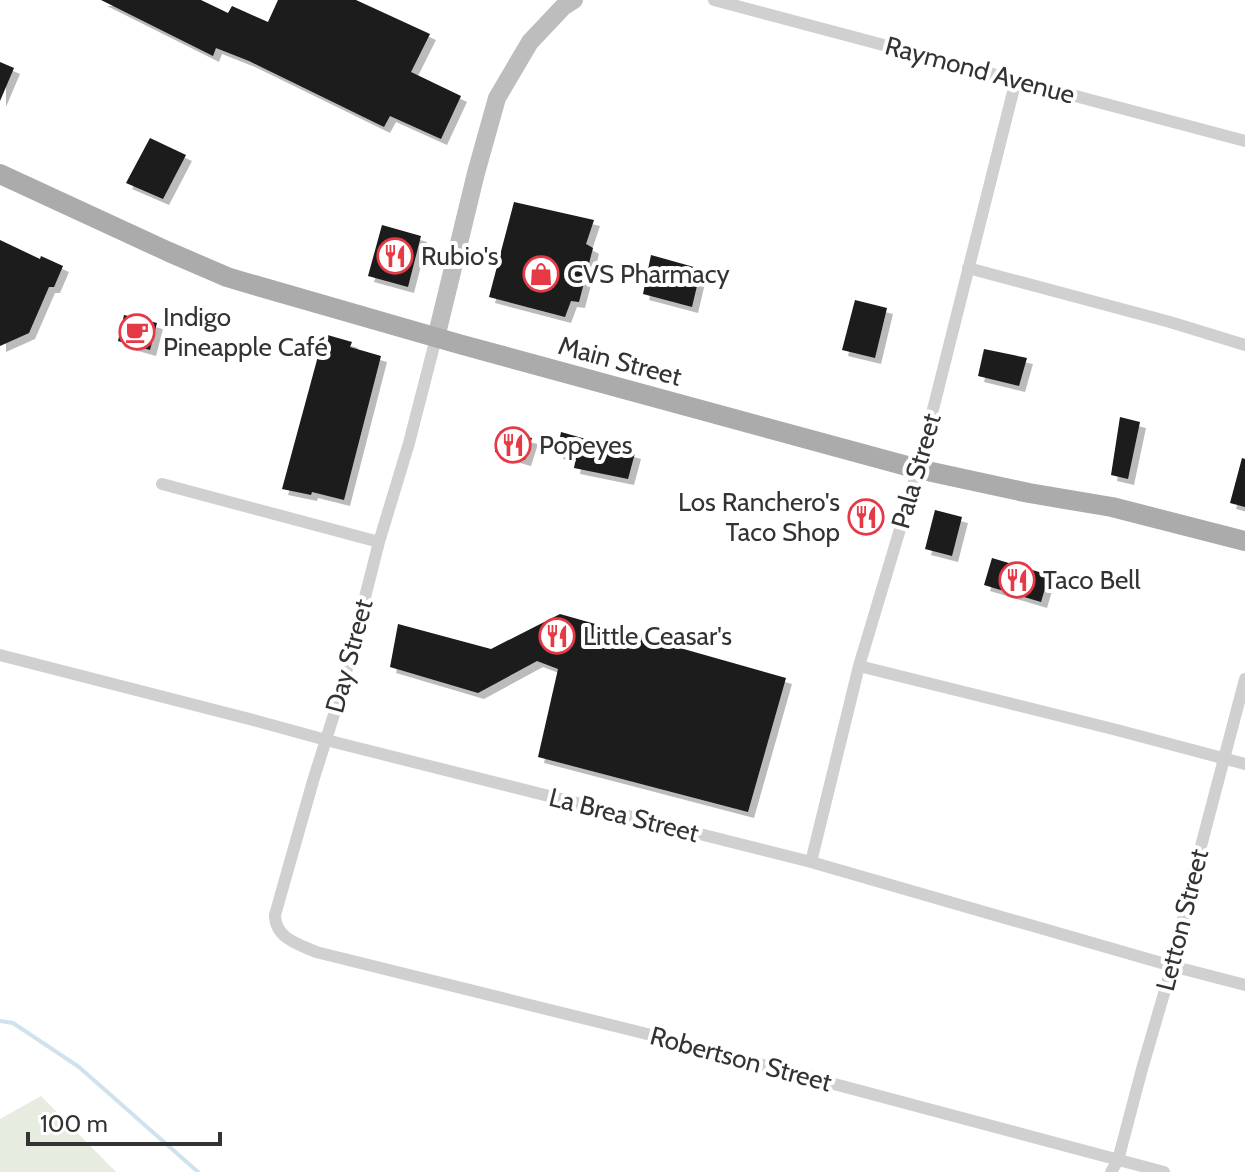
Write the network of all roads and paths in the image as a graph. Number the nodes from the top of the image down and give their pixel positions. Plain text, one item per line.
1 (574, 0) edge
2 (714, 0) edge
3 (1016, 80) junction
4 (1245, 141) edge
5 (0, 174) edge
6 (968, 268) junction
7 (436, 338) junction
8 (1245, 345) edge
9 (918, 469) junction
10 (162, 484) dead end
11 (1245, 541) edge
12 (379, 542) junction
13 (0, 655) edge
14 (859, 666) junction
15 (1245, 679) edge
16 (326, 740) junction
17 (1224, 758) junction
18 (1245, 764) edge
19 (811, 862) junction
20 (316, 952) joint
21 (1172, 966) junction
22 (1245, 985) edge
23 (1118, 1160) junction
24 (1111, 1172) edge
25 (1164, 1172) edge

1 - 7 main road
2 - 3 street, Raymond Avenue
3 - 4 street, Raymond Avenue
3 - 6 street, Pala Street
5 - 7 main road, Main Street
6 - 8 street
6 - 9 street, Pala Street
7 - 9 main road, Main Street
7 - 12 street, Day Street
9 - 11 main road, Main Street
9 - 14 street, Pala Street
10 - 12 street
12 - 16 street, Day Street
13 - 16 street, La Brea Street
14 - 17 street
14 - 19 street, Pala Street
15 - 17 street, Letton Street
16 - 19 street, La Brea Street
16 - 20 street, Day Street
17 - 18 street
17 - 21 street, Letton Street
19 - 21 street, La Brea Street
20 - 23 street, Robertson Street
21 - 22 street, La Brea Street
21 - 23 street, Letton Street
23 - 24 street, Letton Street
23 - 25 street, Robertson Street

